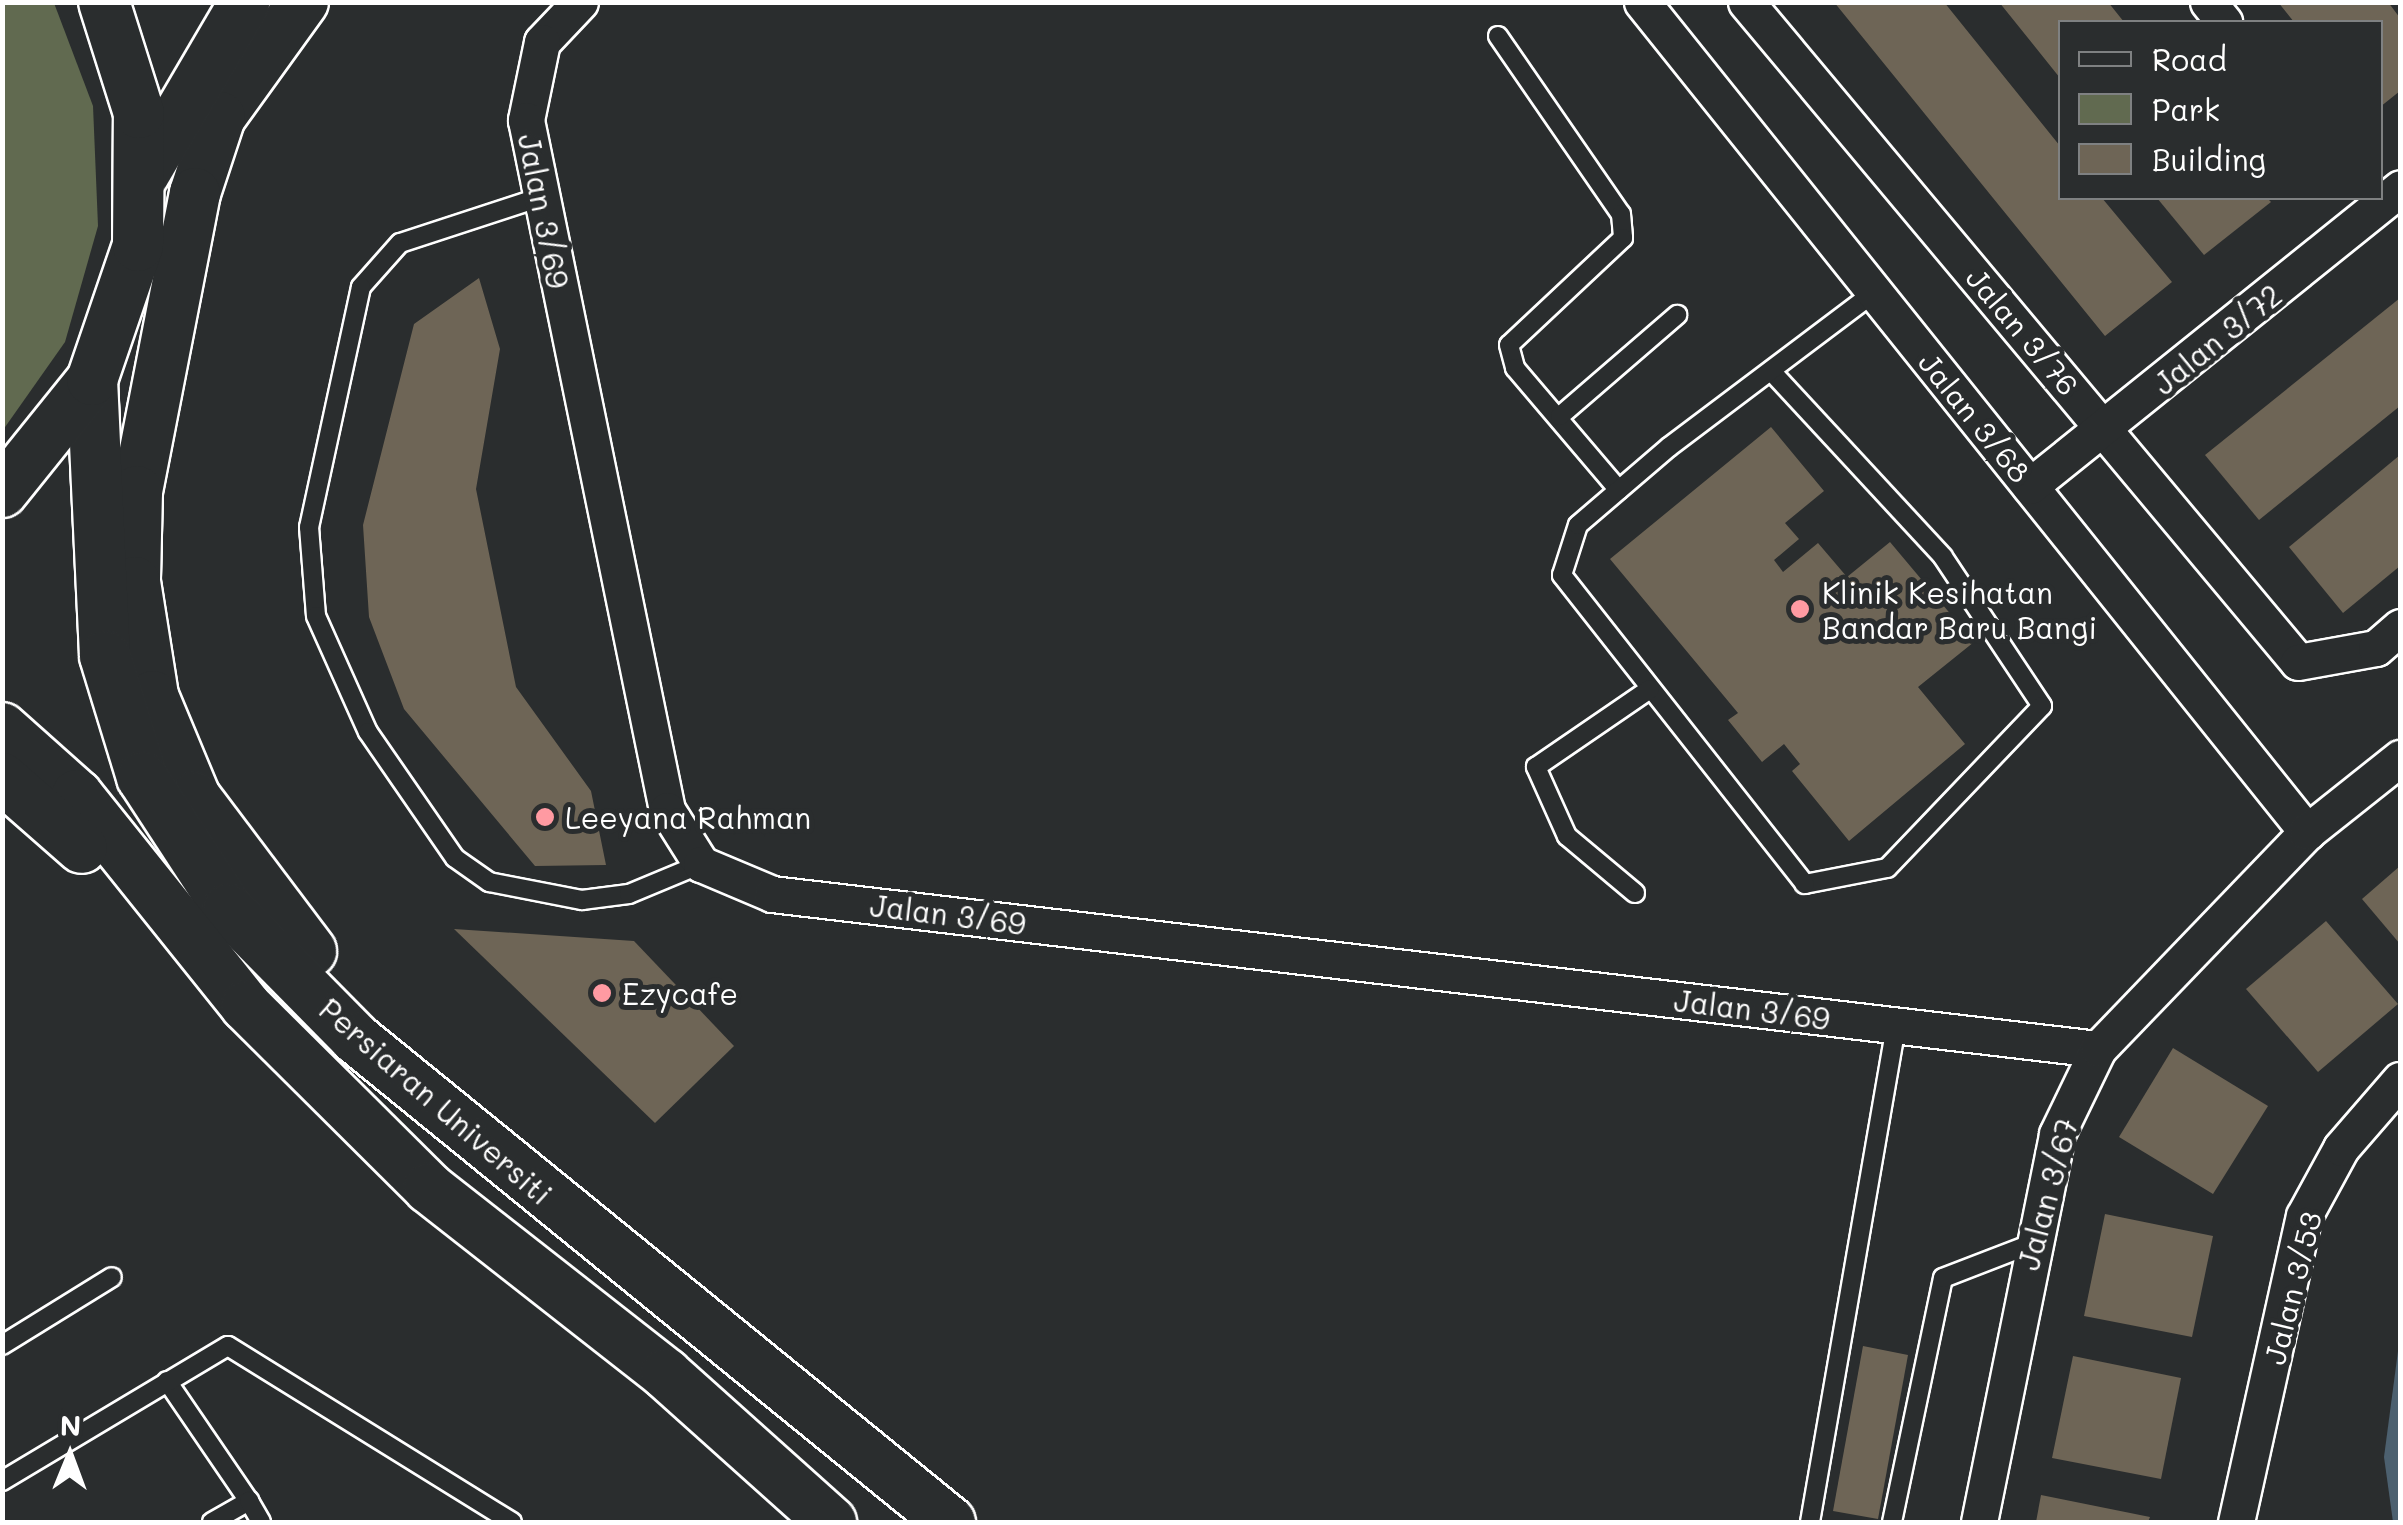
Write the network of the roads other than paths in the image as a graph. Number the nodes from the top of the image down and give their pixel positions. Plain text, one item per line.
1 (104, 2) edge
2 (246, 2) edge
3 (303, 2) edge
4 (580, 2) edge
5 (1642, 2) edge
6 (1746, 2) edge
7 (1498, 36) dead end
8 (144, 176) junction
9 (541, 197) junction
10 (2381, 200) edge
11 (1875, 292) junction
12 (1677, 316) dead end
13 (1771, 371) junction
14 (92, 380) junction
15 (1560, 416) junction
16 (2106, 430) junction
17 (2030, 486) junction
18 (1619, 490) junction
19 (2, 492) edge
20 (2400, 628) edge
21 (1650, 688) junction
22 (2, 728) edge
23 (2400, 758) edge
24 (2, 778) edge
25 (2307, 832) junction
26 (701, 864) junction
27 (1636, 893) dead end
28 (1896, 1026) junction
29 (2098, 1049) junction
30 (2400, 1080) edge
31 (494, 1154) junction
32 (429, 1188) junction
33 (2031, 1244) junction
34 (112, 1278) dead end
35 (2, 1345) edge
36 (167, 1380) junction
37 (2, 1481) edge
38 (249, 1501) junction
39 (212, 1522) edge
40 (261, 1522) edge
41 (512, 1522) edge
42 (831, 1522) edge
43 (950, 1522) edge
44 (1810, 1522) edge
45 (1892, 1522) edge
46 (1979, 1522) edge
47 (2236, 1522) edge

1 - 8 main road
2 - 8 main road
3 - 31 main road
4 - 9 street, Jalan 3/69
5 - 11 street, Jalan 3/68
6 - 16 street, Jalan 3/76
7 - 15 lane
8 - 14 main road
9 - 26 street, Jalan 3/69
9 - 26 lane
10 - 16 street, Jalan 3/72
11 - 13 lane
11 - 17 street, Jalan 3/68
12 - 15 lane
13 - 18 lane
13 - 21 lane
14 - 19 main road
14 - 31 main road, Persiaran Universiti
15 - 18 lane
16 - 17 street, Jalan 3/72
16 - 20 street, Jalan 3/76
17 - 25 street, Jalan 3/68
18 - 21 lane
21 - 27 lane
22 - 32 main road, Persiaran Universiti
23 - 25 street, Jalan 3/67
24 - 32 main road
25 - 29 street, Jalan 3/67
26 - 28 street, Jalan 3/69
28 - 29 street, Jalan 3/69
28 - 44 lane
29 - 33 street, Jalan 3/67
30 - 47 street, Jalan 3/53
31 - 43 main road, Persiaran Universiti
32 - 42 main road, Persiaran Universiti
33 - 45 lane
33 - 46 street, Jalan 3/67
34 - 35 lane
36 - 37 lane
36 - 38 lane
36 - 41 lane
38 - 39 lane
38 - 40 lane

